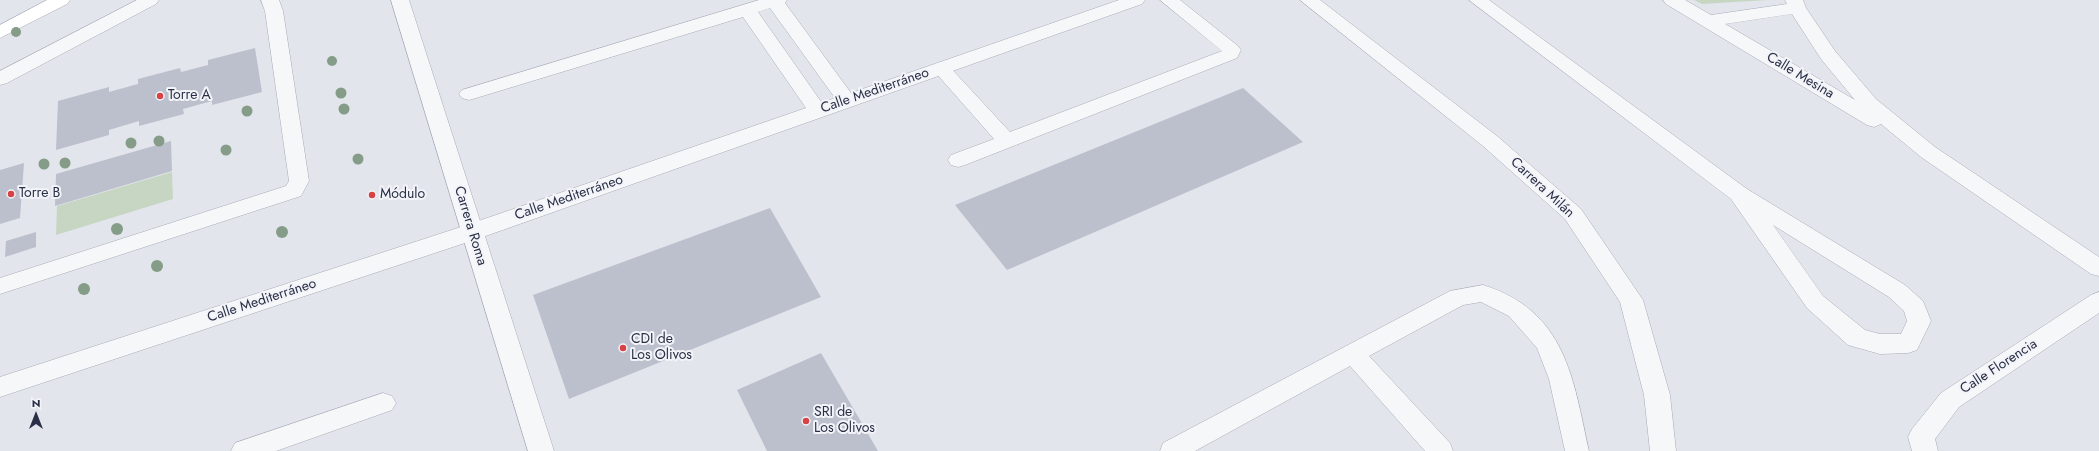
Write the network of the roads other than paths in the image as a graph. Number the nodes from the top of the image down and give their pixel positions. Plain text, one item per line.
1 (61, 0) edge
2 (150, 0) edge
3 (270, 0) edge
4 (400, 0) edge
5 (1136, 0) edge
6 (1169, 0) edge
7 (1309, 0) edge
8 (1478, 0) edge
9 (1672, 0) edge
10 (776, 1) edge
11 (1796, 4) edge
12 (747, 10) junction
13 (1708, 21) junction
14 (0, 32) edge
15 (941, 68) junction
16 (0, 79) edge
17 (469, 94) dead end
18 (847, 101) junction
19 (818, 111) junction
20 (1007, 141) junction
21 (1928, 152) junction
22 (958, 160) dead end
23 (1739, 194) junction
24 (472, 232) junction
25 (2099, 268) edge
26 (0, 286) edge
27 (2099, 301) edge
28 (1353, 354) junction
29 (0, 387) edge
30 (383, 402) dead end
31 (244, 451) edge
32 (541, 451) edge
33 (1172, 451) edge
34 (1441, 451) edge
35 (1577, 451) edge
36 (1663, 451) edge
37 (1925, 451) edge

1 - 14 main road
2 - 16 lane
3 - 26 lane
4 - 24 street, Carrera Roma
5 - 15 street, Calle Mediterráneo
6 - 20 lane
7 - 36 street, Carrera Milán
8 - 23 street
9 - 13 street, Calle Mesina
10 - 12 street
10 - 18 street
11 - 13 street
11 - 21 street, Calle Mesina
12 - 17 street
12 - 19 street
13 - 21 street, Calle Mesina
15 - 18 street, Calle Mediterráneo
15 - 20 lane
18 - 19 street, Calle Mediterráneo
19 - 24 street, Calle Mediterráneo
20 - 22 lane
21 - 25 street, Calle Mesina
23 - 23 street
24 - 29 street, Calle Mediterráneo
24 - 32 street, Carrera Roma
27 - 37 street, Calle Florencia
28 - 33 lane
28 - 34 lane
28 - 35 lane
30 - 31 street

